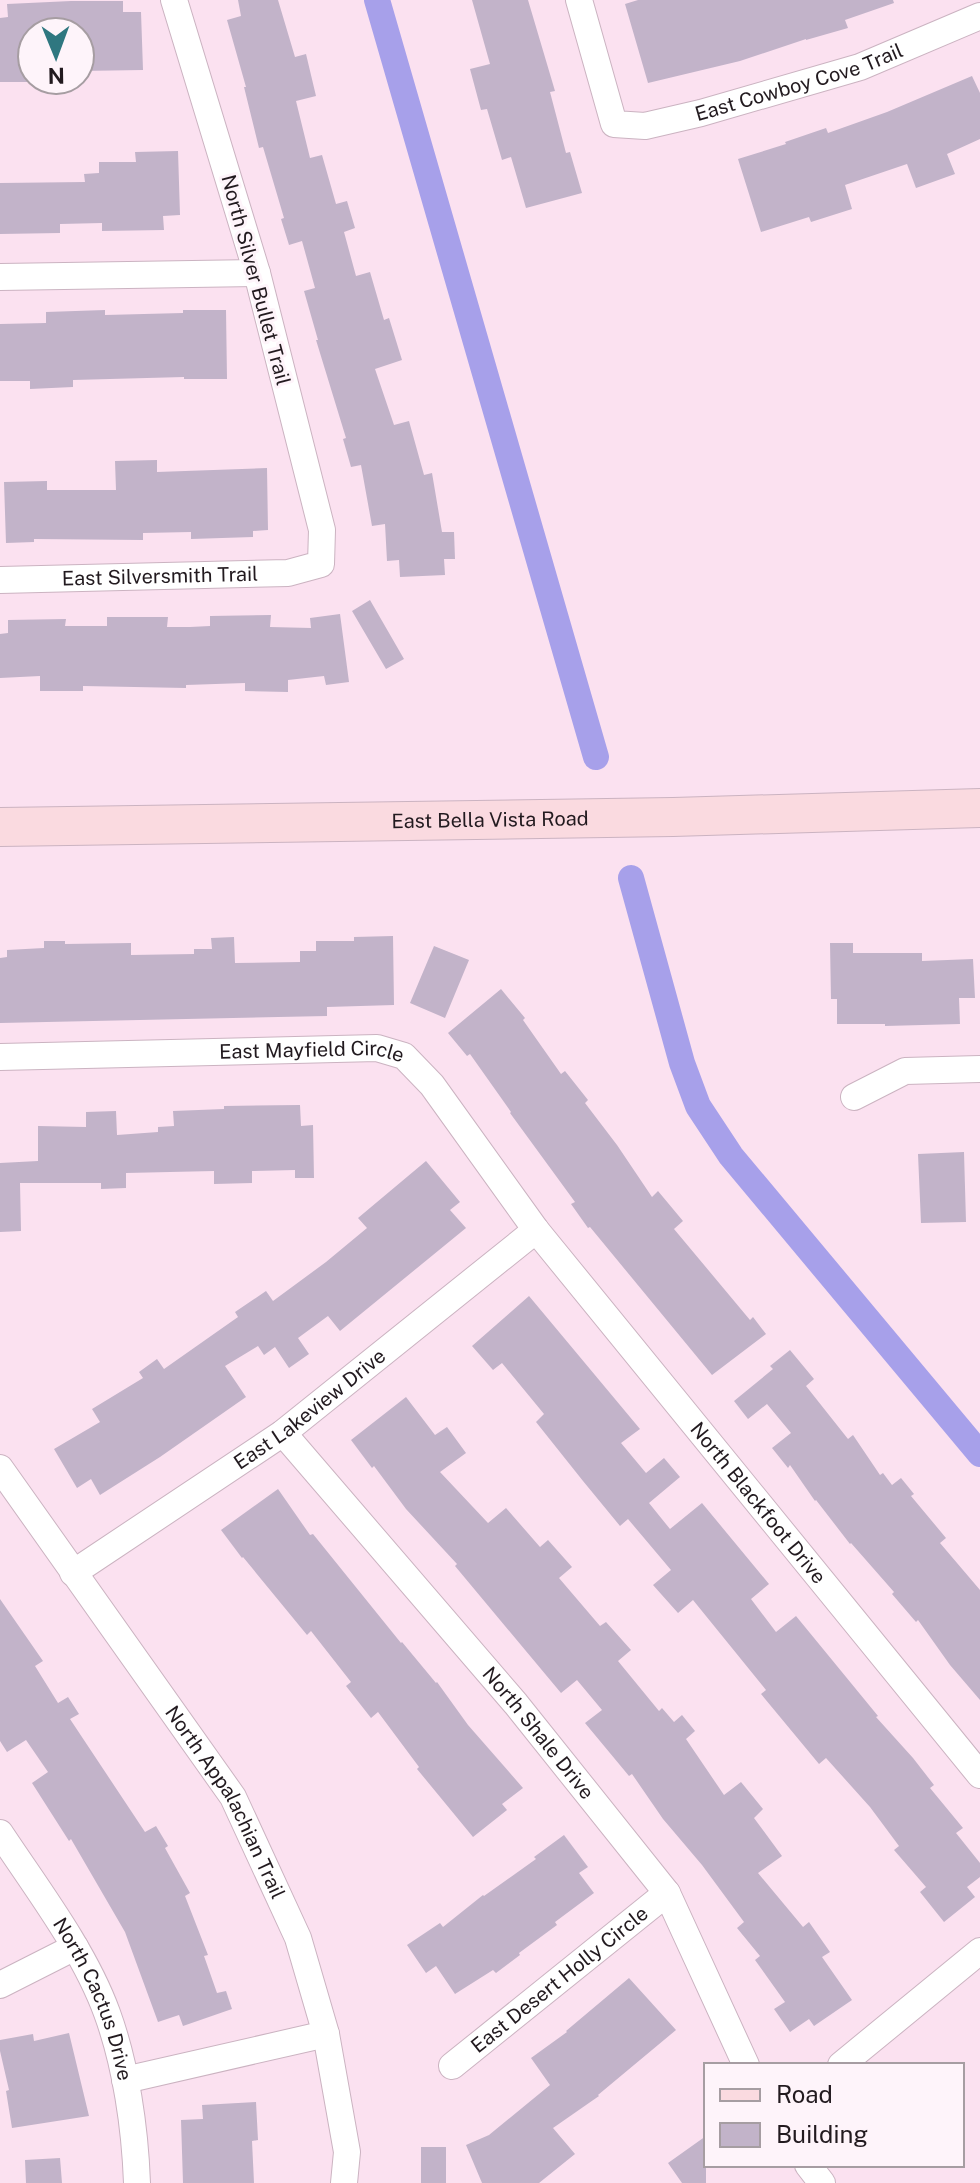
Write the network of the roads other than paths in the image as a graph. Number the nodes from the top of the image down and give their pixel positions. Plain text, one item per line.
1 (174, 0) edge
2 (579, 0) edge
3 (980, 16) edge
4 (257, 273) junction
5 (0, 277) edge
6 (321, 564) joint
7 (0, 580) edge
8 (980, 808) edge
9 (0, 827) edge
10 (0, 1057) edge
11 (980, 1069) edge
12 (854, 1097) dead end
13 (536, 1230) junction
14 (283, 1433) junction
15 (0, 1468) edge
16 (73, 1573) junction
17 (980, 1775) edge
18 (0, 1833) edge
19 (667, 1893) junction
20 (75, 1947) junction
21 (980, 1951) edge
22 (0, 1985) edge
23 (326, 2034) junction
24 (745, 2063) edge
25 (843, 2063) edge
26 (452, 2066) dead end
27 (125, 2080) junction
28 (810, 2167) edge
29 (137, 2183) edge
30 (344, 2183) edge
31 (822, 2183) edge

1 - 4 street, North Silver Bullet Trail
2 - 3 street, East Cowboy Cove Trail
4 - 5 street
4 - 6 street, North Silver Bullet Trail
6 - 7 street, East Silversmith Trail
8 - 9 street, East Bella Vista Road
10 - 13 street, East Mayfield Circle
11 - 12 street
13 - 14 street, East Lakeview Drive
13 - 17 street, North Blackfoot Drive
14 - 16 street, East Lakeview Drive
14 - 19 street, North Shale Drive
15 - 16 street, North Appalachian Trail
16 - 23 street, North Appalachian Trail
18 - 20 street, North Cactus Drive
19 - 24 street, North Shale Drive
19 - 26 street, East Desert Holly Circle
20 - 22 street
20 - 27 street, North Cactus Drive
21 - 25 street
23 - 27 street
23 - 30 street, North Appalachian Trail
27 - 29 street, North Cactus Drive
28 - 31 street

